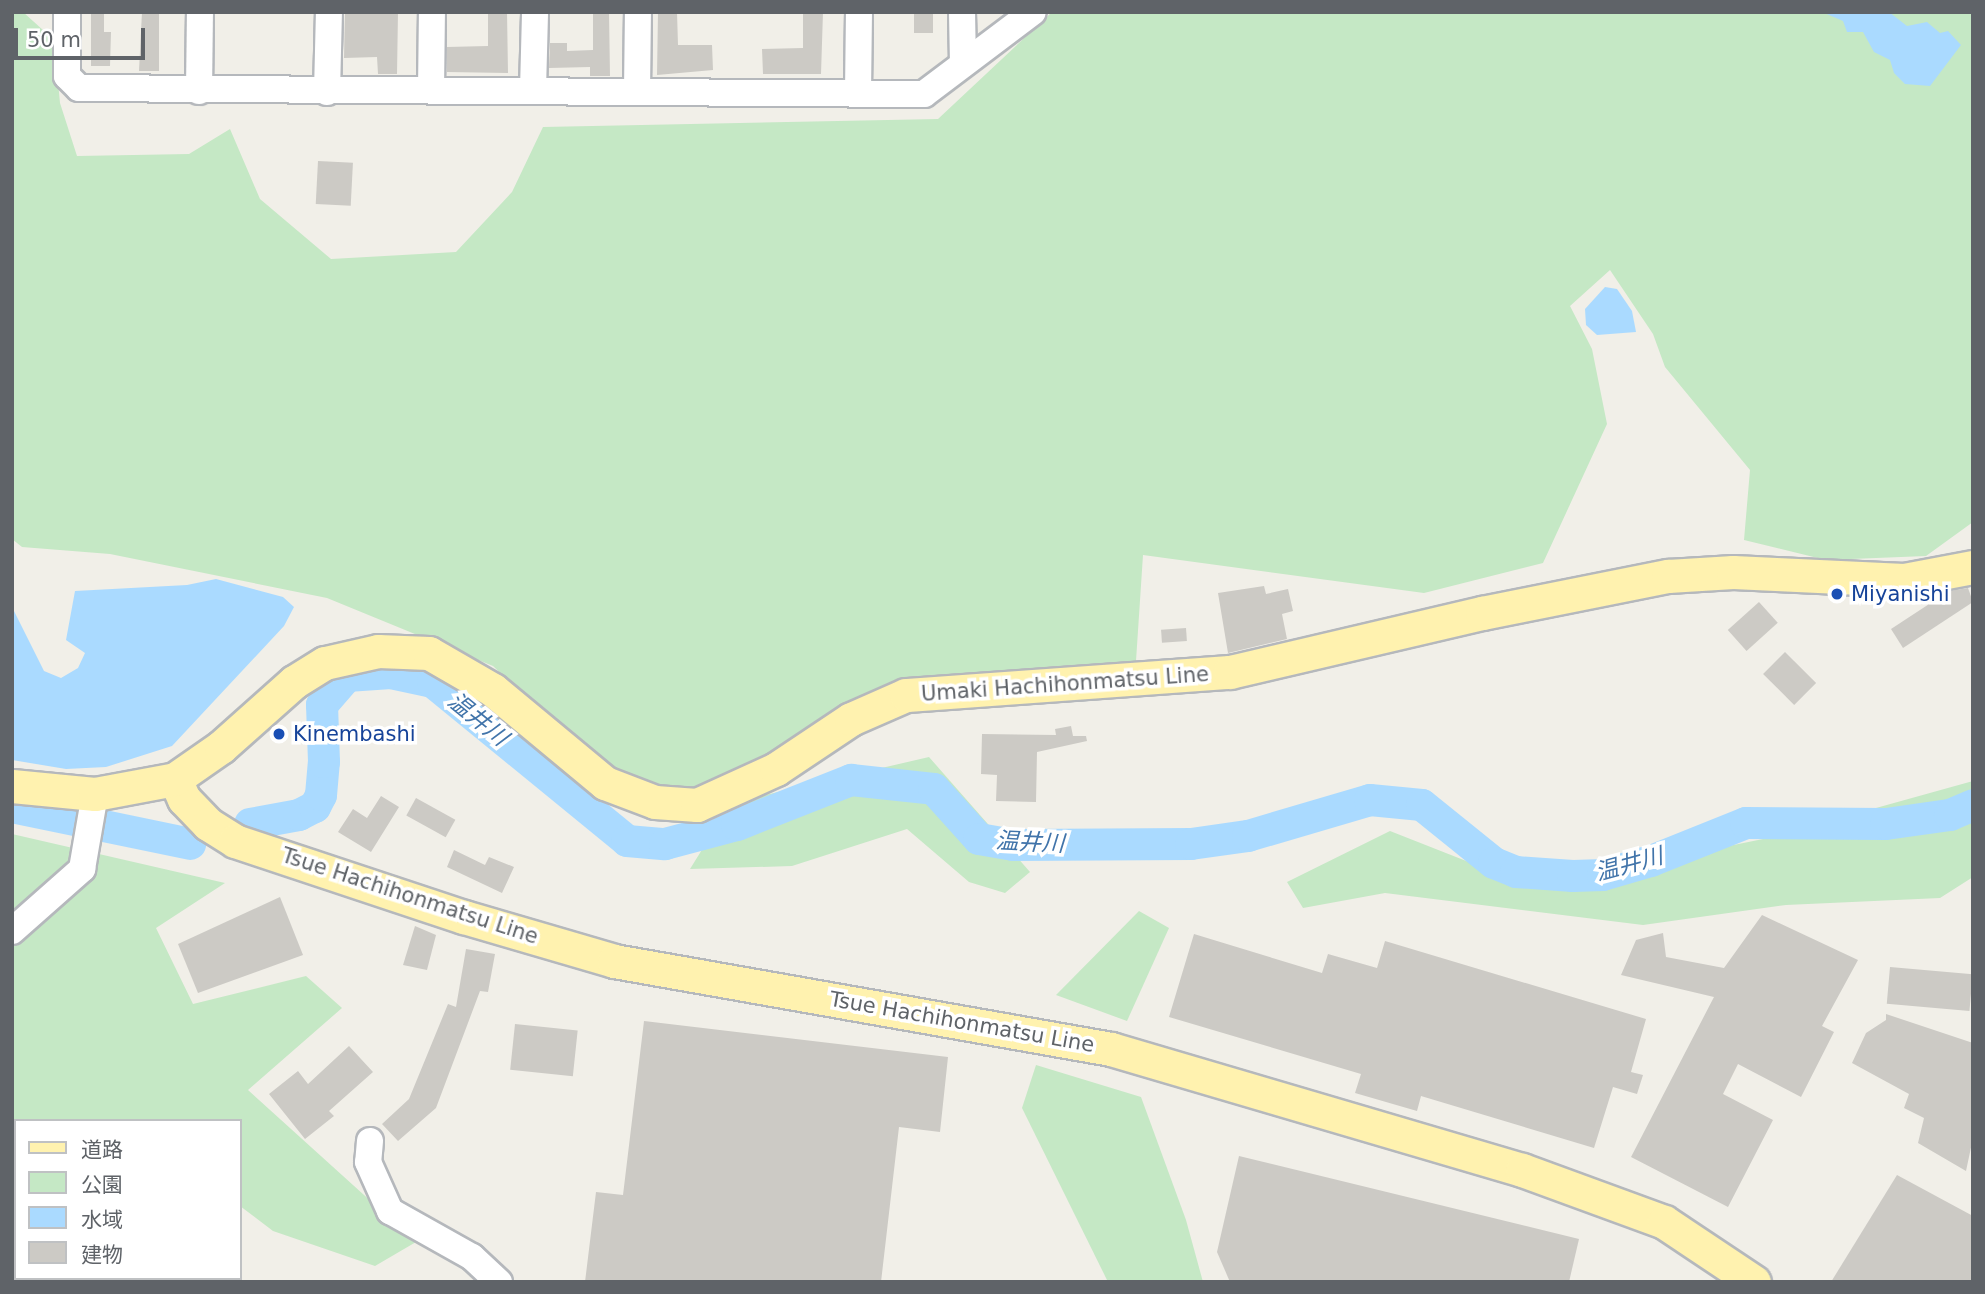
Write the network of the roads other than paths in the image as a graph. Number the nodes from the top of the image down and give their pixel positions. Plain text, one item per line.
1 (200, 12) edge
2 (329, 12) edge
3 (432, 12) edge
4 (535, 12) edge
5 (638, 12) edge
6 (859, 12) edge
7 (962, 12) edge
8 (1033, 12) edge
9 (61, 17) edge
10 (963, 64) junction
11 (199, 90) junction
12 (431, 90) junction
13 (533, 90) junction
14 (637, 91) junction
15 (327, 92) junction
16 (858, 93) junction
17 (1973, 567) edge
18 (175, 779) junction
19 (12, 786) edge
20 (96, 794) junction
21 (12, 931) edge
22 (370, 1141) dead end
23 (499, 1282) edge
24 (1754, 1282) edge

1 - 11 street
2 - 15 street
3 - 12 street
4 - 13 street
5 - 14 street
6 - 16 street
7 - 10 street
8 - 10 street
9 - 11 street
10 - 16 street
11 - 15 street
12 - 13 street
12 - 15 street
13 - 14 street
14 - 16 street
17 - 18 main road, Umaki Hachihonmatsu Line
18 - 20 main road, Umaki Hachihonmatsu Line
18 - 24 main road, Tsue Hachihonmatsu Line
19 - 20 main road, Umaki Hachihonmatsu Line
20 - 21 street
22 - 23 street

